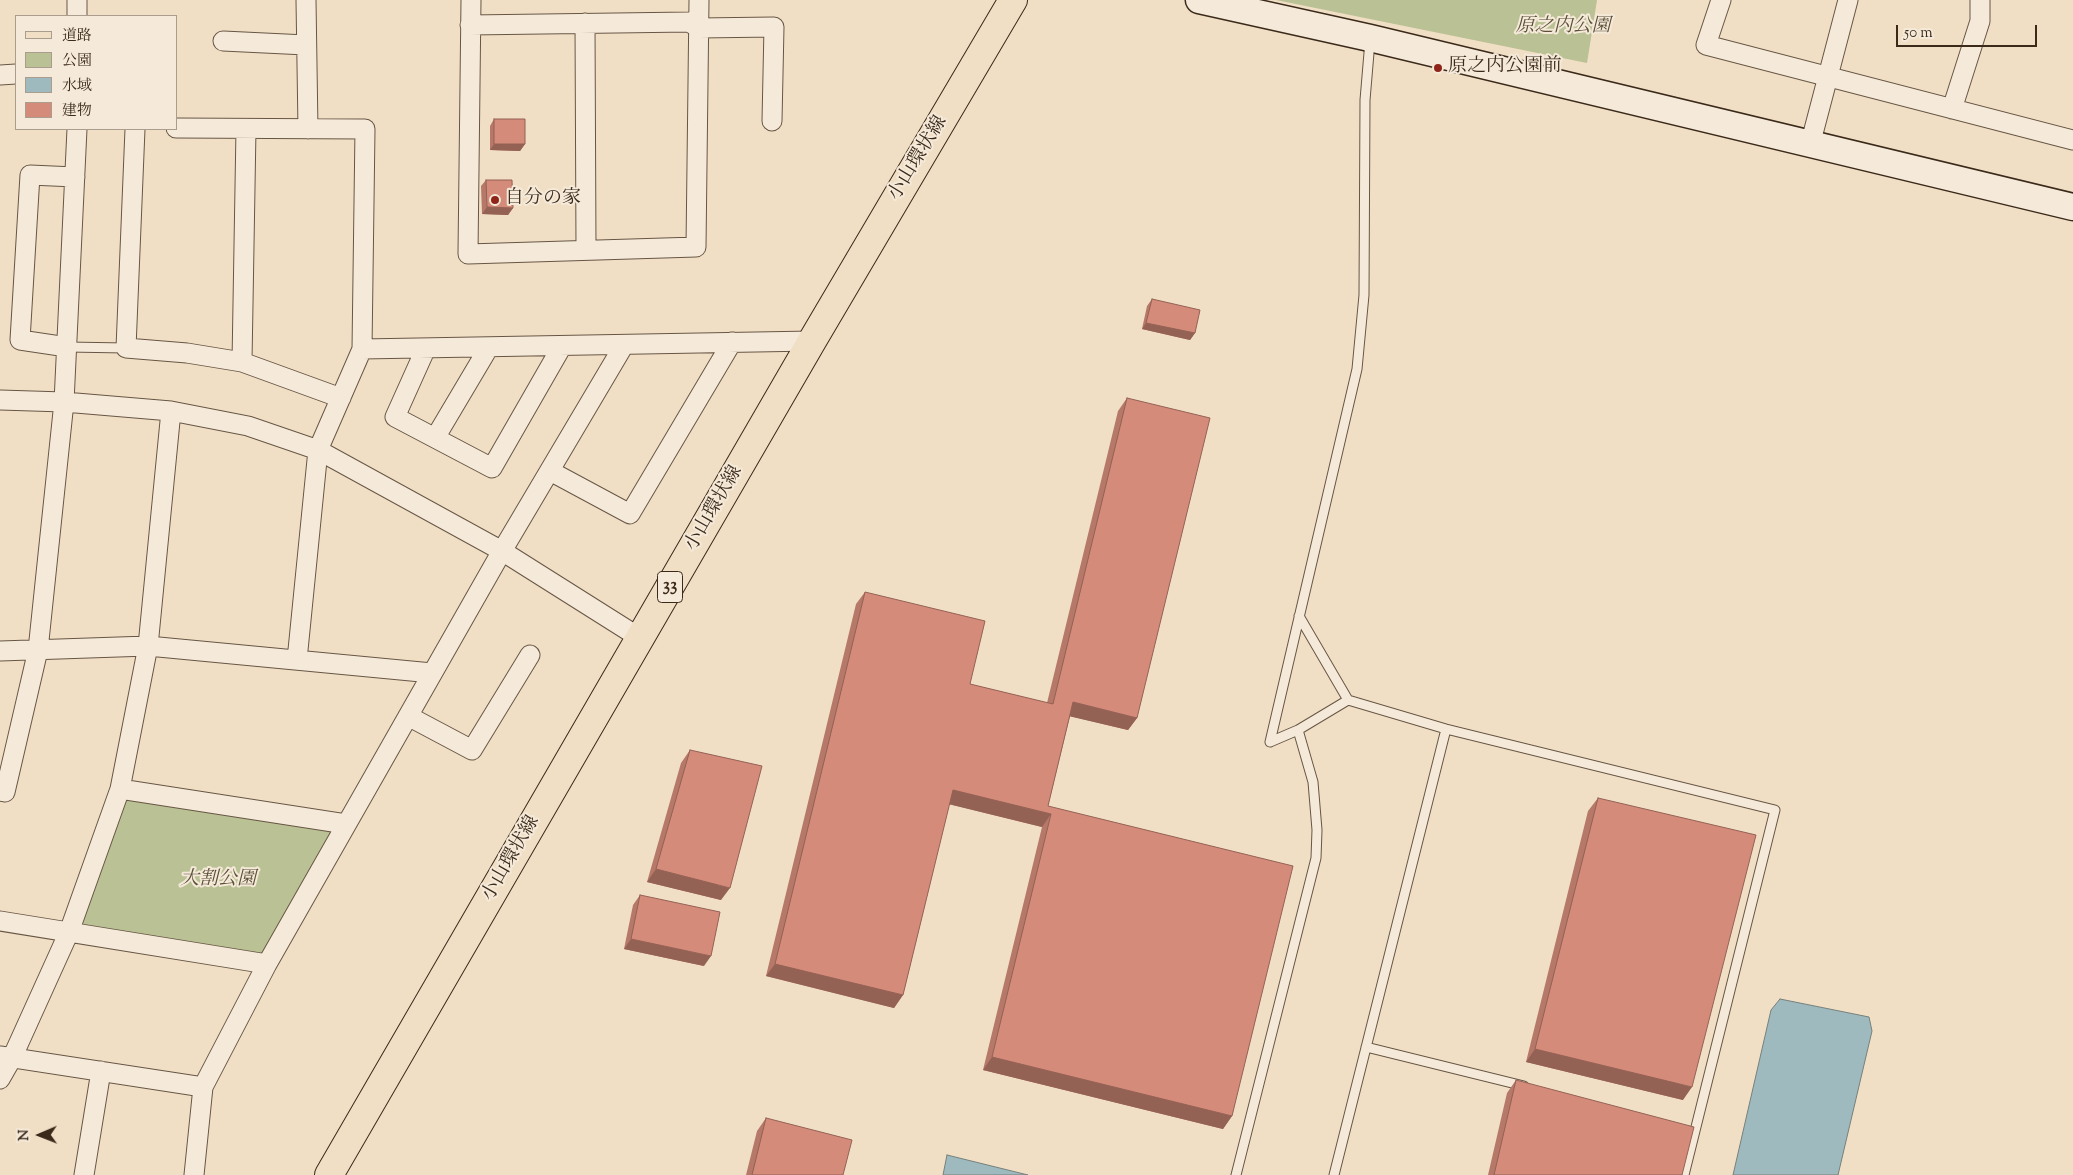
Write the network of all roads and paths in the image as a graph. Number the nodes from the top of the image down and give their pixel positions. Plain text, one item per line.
1 (77, 0) edge
2 (306, 0) edge
3 (471, 0) edge
4 (699, 0) edge
5 (1013, 0) edge
6 (1720, 0) edge
7 (1848, 0) edge
8 (1980, 0) edge
9 (1216, 2) edge
10 (77, 15) edge
11 (585, 24) junction
12 (470, 25) junction
13 (699, 28) junction
14 (1370, 38) junction
15 (223, 41) dead end
16 (306, 44) junction
17 (15, 74) edge
18 (0, 75) edge
19 (1828, 76) junction
20 (1952, 109) junction
21 (772, 121) dead end
22 (178, 128) edge
23 (246, 129) junction
24 (308, 129) junction
25 (77, 130) edge
26 (135, 130) edge
27 (2073, 140) edge
28 (1810, 145) junction
29 (75, 177) junction
30 (2073, 207) edge
31 (586, 250) junction
32 (812, 340) junction
33 (732, 342) junction
34 (624, 345) junction
35 (562, 346) junction
36 (67, 347) junction
37 (489, 347) junction
38 (126, 348) junction
39 (426, 348) junction
40 (362, 349) junction
41 (242, 362) junction
42 (341, 398) junction
43 (0, 400) edge
44 (64, 402) junction
45 (171, 411) junction
46 (435, 438) junction
47 (318, 450) junction
48 (550, 471) junction
49 (502, 552) junction
50 (1299, 616) junction
51 (640, 638) junction
52 (148, 646) junction
53 (38, 650) junction
54 (0, 652) edge
55 (530, 655) dead end
56 (298, 660) junction
57 (432, 673) junction
58 (1348, 700) junction
59 (408, 716) junction
60 (1446, 729) junction
61 (1298, 730) junction
62 (120, 789) junction
63 (0, 792) edge
64 (346, 824) junction
65 (0, 921) edge
66 (69, 932) junction
67 (267, 964) junction
68 (1366, 1046) junction
69 (6, 1057) edge
70 (101, 1071) junction
71 (0, 1079) edge
72 (203, 1087) junction
73 (1531, 1088) edge
74 (1686, 1126) edge
75 (1696, 1129) junction
76 (84, 1175) edge
77 (194, 1175) edge
78 (329, 1175) edge
79 (1236, 1175) edge
80 (1334, 1175) edge
81 (1684, 1175) edge

1 - 10 street
2 - 16 street
3 - 12 street
4 - 13 street
5 - 32 main road, 小山環状線 / 33
6 - 19 street
7 - 19 street
8 - 20 street
9 - 14 street
11 - 12 street
11 - 13 street
11 - 31 street
12 - 31 street
13 - 21 street
13 - 31 street
14 - 28 street
14 - 50 lane
15 - 16 street
16 - 24 street
17 - 18 street
19 - 20 street
19 - 28 street
20 - 27 street
22 - 23 street
23 - 24 street
23 - 41 street
24 - 40 street
25 - 29 street
26 - 38 street
28 - 30 street
29 - 36 street
29 - 36 street
32 - 33 street
32 - 51 main road, 小山環状線 / 33
33 - 34 street
33 - 48 street
34 - 35 street
34 - 48 street
35 - 37 street
35 - 46 street
36 - 38 lane
36 - 44 street
37 - 39 street
37 - 46 street
38 - 41 street
39 - 40 street
39 - 46 street
40 - 42 street
41 - 42 street
42 - 47 street
43 - 44 street
44 - 45 street
44 - 53 street
45 - 47 street
45 - 52 street
47 - 49 street
47 - 56 street
48 - 49 street
49 - 51 street
49 - 57 street
50 - 58 lane
50 - 61 lane
51 - 78 main road, 小山環状線 / 33
52 - 53 street
52 - 56 street
52 - 62 street
53 - 54 street
53 - 63 street
55 - 59 street
56 - 57 street
57 - 59 street
58 - 60 lane
58 - 61 lane
59 - 64 street
60 - 68 lane
60 - 75 lane
61 - 79 lane
62 - 64 street
62 - 66 street
64 - 67 street
65 - 66 street
66 - 67 street
66 - 69 street
67 - 72 street
68 - 73 lane
68 - 80 lane
69 - 70 street
69 - 71 street
70 - 72 street
70 - 76 street
72 - 77 street
74 - 75 lane
75 - 81 lane

